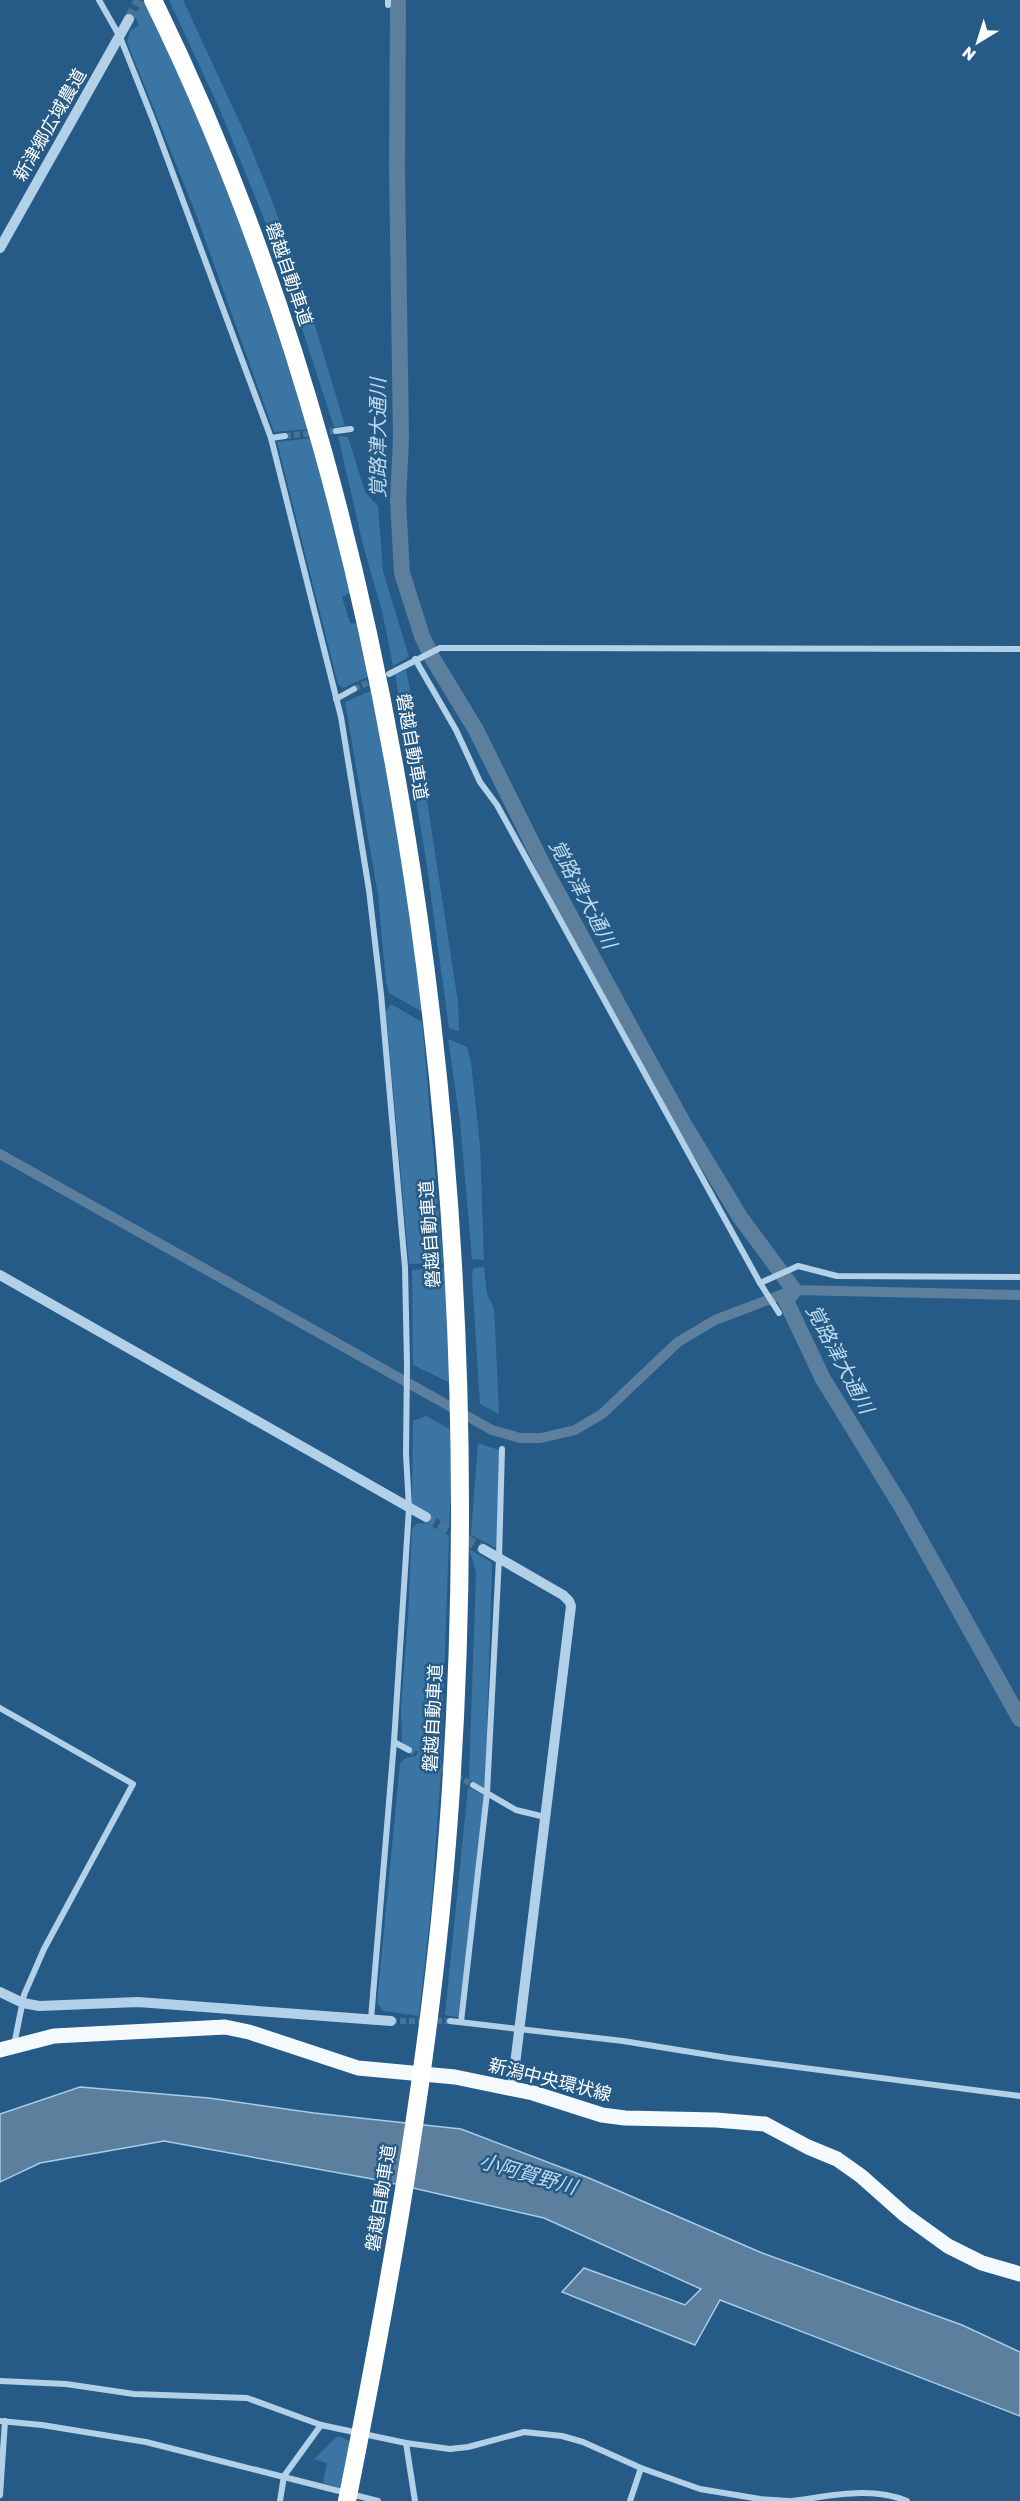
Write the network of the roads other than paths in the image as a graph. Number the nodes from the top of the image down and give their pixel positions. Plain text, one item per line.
1 (99, 0) edge
2 (153, 0) edge
3 (129, 19) tunnel mouth
4 (120, 37) junction
5 (0, 248) edge
6 (351, 429) dead end
7 (336, 431) tunnel mouth
8 (285, 436) tunnel mouth
9 (271, 438) junction
10 (1020, 650) edge
11 (418, 658) junction
12 (389, 674) dead end
13 (354, 689) tunnel mouth
14 (336, 699) junction
15 (0, 1275) edge
16 (1020, 1277) edge
17 (760, 1283) junction
18 (779, 1313) dead end
19 (502, 1449) dead end
20 (409, 1508) junction
21 (426, 1517) tunnel mouth
22 (483, 1549) tunnel mouth
23 (499, 1558) junction
24 (0, 1707) edge
25 (394, 1742) junction
26 (409, 1750) tunnel mouth
27 (473, 1785) tunnel mouth
28 (487, 1793) junction
29 (545, 1817) junction
30 (0, 1992) edge
31 (23, 2003) junction
32 (371, 2019) junction
33 (391, 2021) tunnel mouth
34 (450, 2021) tunnel mouth
35 (461, 2022) junction
36 (518, 2030) junction
37 (7, 2048) edge
38 (512, 2090) junction
39 (1020, 2096) edge
40 (1020, 2274) edge
41 (0, 2381) edge
42 (3, 2421) edge
43 (321, 2425) junction
44 (406, 2443) junction
45 (641, 2468) junction
46 (284, 2476) junction
47 (0, 2495) edge
48 (280, 2501) edge
49 (347, 2501) edge
50 (378, 2501) edge
51 (415, 2501) edge
52 (630, 2501) edge
53 (791, 2501) edge
54 (908, 2501) edge

1 - 4 street
2 - 49 highway, 磐越自動車道
3 - 4 street, 新津郷広域農道
4 - 5 street, 新津郷広域農道
4 - 9 street
6 - 7 street
8 - 9 street
9 - 14 street
10 - 11 street
11 - 12 street
11 - 17 street
13 - 14 street
14 - 20 street
15 - 20 street
16 - 17 street
17 - 18 street
19 - 23 street
20 - 21 street
20 - 25 street
22 - 23 street
23 - 28 street
23 - 29 street
24 - 31 street
25 - 26 street
25 - 32 street
27 - 28 street
28 - 29 street
28 - 35 street
29 - 36 street
30 - 31 street
31 - 32 street
31 - 37 street
32 - 33 street
34 - 35 street
35 - 36 street
36 - 38 street
36 - 39 street
37 - 38 main road, 新潟中央環状線
38 - 40 main road, 新潟中央環状線
41 - 43 street
42 - 46 street
42 - 47 street
43 - 44 street
43 - 46 street
44 - 45 street
44 - 51 street
45 - 52 street
45 - 53 street
46 - 48 street
46 - 50 street
53 - 54 street

